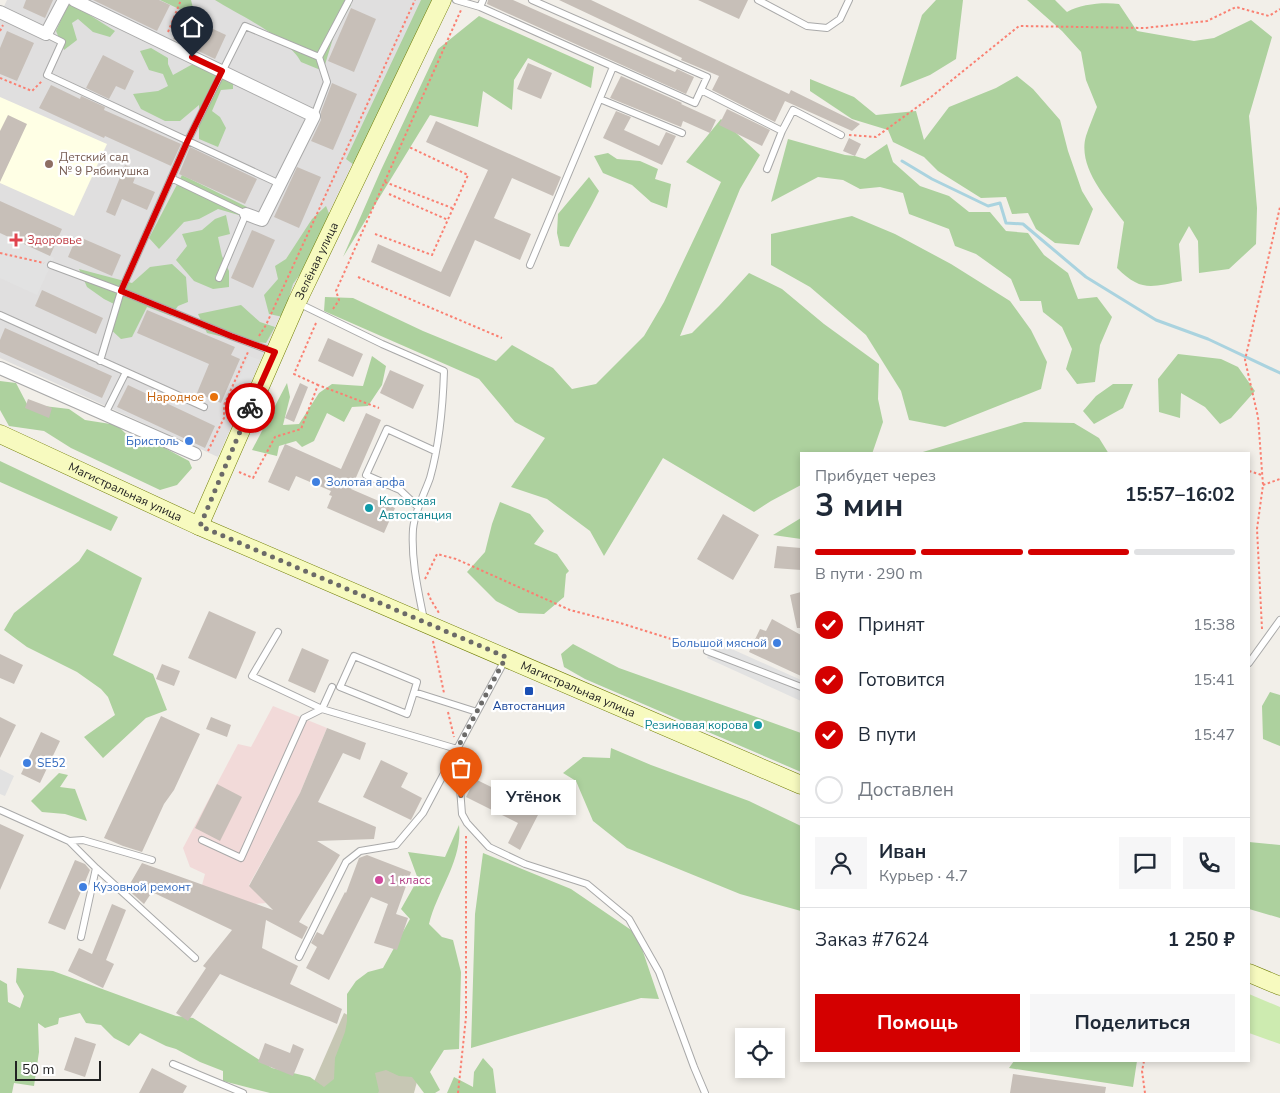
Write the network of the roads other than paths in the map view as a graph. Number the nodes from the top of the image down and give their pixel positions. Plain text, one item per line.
1 (64, 0) edge
2 (74, 0) edge
3 (349, 0) edge
4 (442, 0) edge
5 (456, 0) edge
6 (482, 0) edge
7 (532, 0) edge
8 (758, 0) edge
9 (849, 0) edge
10 (480, 8) junction
11 (0, 12) edge
12 (46, 34) junction
13 (319, 57) junction
14 (613, 66) junction
15 (222, 71) junction
16 (701, 90) junction
17 (600, 99) junction
18 (314, 116) junction
19 (782, 131) junction
20 (682, 132) dead end
21 (841, 135) road end
22 (188, 140) junction
23 (767, 168) dead end
24 (171, 178) junction
25 (280, 184) junction
26 (246, 214) junction
27 (51, 265) road end
28 (530, 265) dead end
29 (219, 278) dead end
30 (121, 291) junction
31 (297, 302) junction
32 (0, 316) edge
33 (275, 352) junction
34 (100, 360) junction
35 (0, 368) edge
36 (126, 372) junction
37 (204, 408) dead end
38 (104, 414) junction
39 (0, 434) edge
40 (435, 451) junction
41 (200, 455) road end
42 (418, 507) junction
43 (200, 526) junction
44 (1280, 620) edge
45 (432, 625) junction
46 (278, 632) dead end
47 (707, 651) road end
48 (506, 657) junction
49 (1250, 662) edge
50 (332, 687) dead end
51 (800, 687) edge
52 (414, 692) junction
53 (322, 709) junction
54 (477, 712) junction
55 (457, 749) junction
56 (800, 785) edge
57 (0, 810) edge
58 (69, 840) junction
59 (202, 840) dead end
60 (152, 860) dead end
61 (96, 868) junction
62 (80, 937) dead end
63 (299, 957) dead end
64 (196, 958) dead end
65 (1250, 973) edge
66 (1280, 986) edge
67 (173, 1064) dead end
68 (243, 1093) edge
69 (705, 1093) edge

1 - 12 street
2 - 15 street
3 - 13 lane
4 - 31 main road, Зелёная улица
5 - 10 lane
6 - 10 lane
7 - 16 lane
8 - 9 lane
10 - 14 lane
11 - 12 street
12 - 22 lane
13 - 15 lane
13 - 18 lane
14 - 16 lane
14 - 17 lane
15 - 18 street
15 - 22 lane
16 - 19 lane
17 - 20 lane
17 - 28 lane
18 - 25 street
19 - 21 lane
19 - 23 lane
22 - 24 lane
22 - 25 lane
24 - 26 lane
24 - 30 lane
25 - 26 street
26 - 29 lane
27 - 30 lane
30 - 33 lane
30 - 34 lane
31 - 33 main road, Зелёная улица
31 - 40 lane
32 - 34 lane
33 - 43 main road, Зелёная улица
34 - 36 lane
35 - 38 street
36 - 37 lane
36 - 38 lane
38 - 41 street
39 - 43 main road, Магистральная улица
40 - 42 lane
40 - 42 lane
42 - 45 lane
43 - 45 main road, Магистральная улица
44 - 49 lane
45 - 48 main road, Магистральная улица
46 - 53 lane
47 - 51 lane
48 - 54 lane
48 - 56 main road, Магистральная улица
50 - 53 lane
52 - 52 lane
52 - 54 lane
53 - 55 lane
53 - 59 lane
54 - 55 lane
55 - 63 lane
55 - 69 lane
57 - 58 lane
58 - 60 lane
58 - 61 lane
61 - 62 lane
61 - 64 lane
65 - 66 main road
67 - 68 lane

